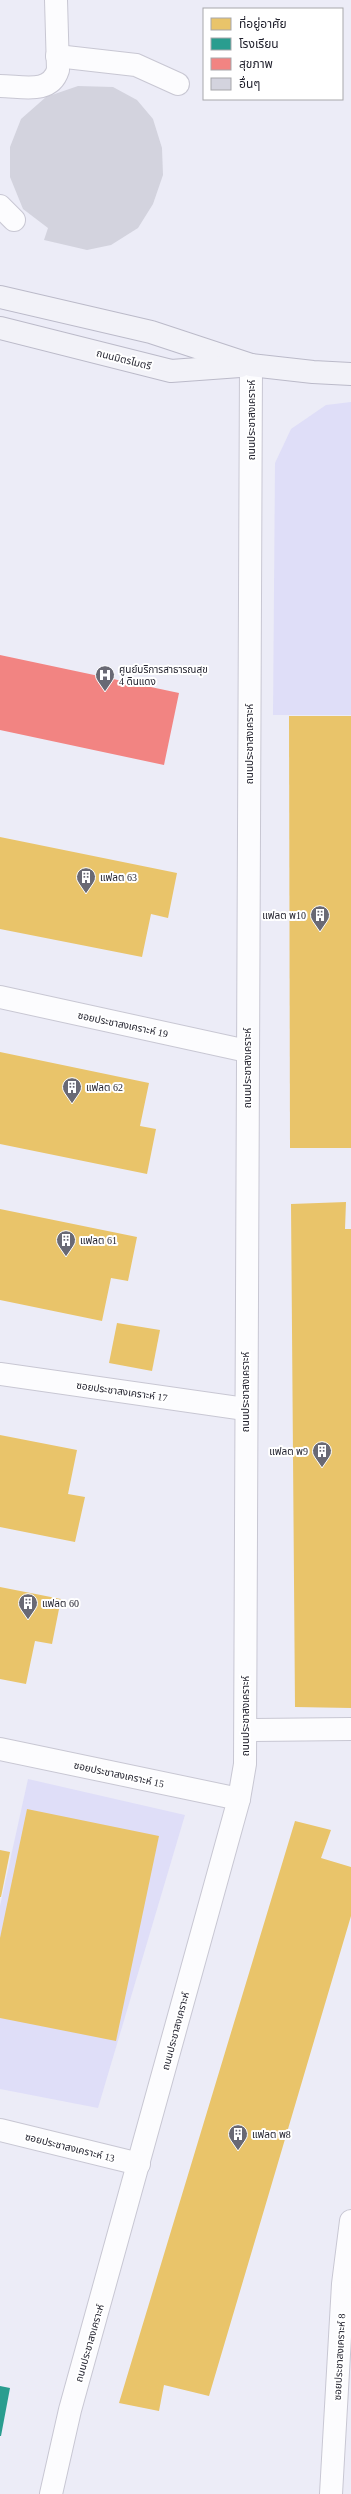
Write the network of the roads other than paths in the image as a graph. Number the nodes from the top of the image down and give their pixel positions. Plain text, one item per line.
1 (56, 0) edge
2 (57, 56) junction
3 (178, 84) dead end
4 (0, 86) edge
5 (0, 297) edge
6 (0, 328) edge
7 (251, 365) junction
8 (351, 374) edge
9 (0, 997) edge
10 (247, 1051) junction
11 (0, 1374) edge
12 (245, 1409) junction
13 (351, 1729) edge
14 (246, 1730) junction
15 (0, 1749) edge
16 (239, 1799) junction
17 (0, 2130) edge
18 (139, 2164) junction
19 (351, 2221) edge
20 (51, 2494) edge
21 (330, 2494) edge

1 - 2 street
2 - 3 street
2 - 4 street
5 - 7 main road
6 - 7 main road, ถนนมิตรไมตรี
7 - 8 main road, ถนนประชาสงเคราะห์
7 - 10 street, ถนนประชาสงเคราะห์
9 - 10 street, ซอยประชาสงเคราะห์ 19
10 - 12 street, ถนนประชาสงเคราะห์
11 - 12 street, ซอยประชาสงเคราะห์ 17
12 - 14 street, ถนนประชาสงเคราะห์
13 - 14 street
14 - 16 street, ถนนประชาสงเคราะห์
15 - 16 street, ซอยประชาสงเคราะห์ 15
16 - 18 street, ถนนประชาสงเคราะห์
17 - 18 street, ซอยประชาสงเคราะห์ 13
18 - 20 street, ถนนประชาสงเคราะห์
19 - 21 street, ซอยประชาสงเคราะห์ 8

